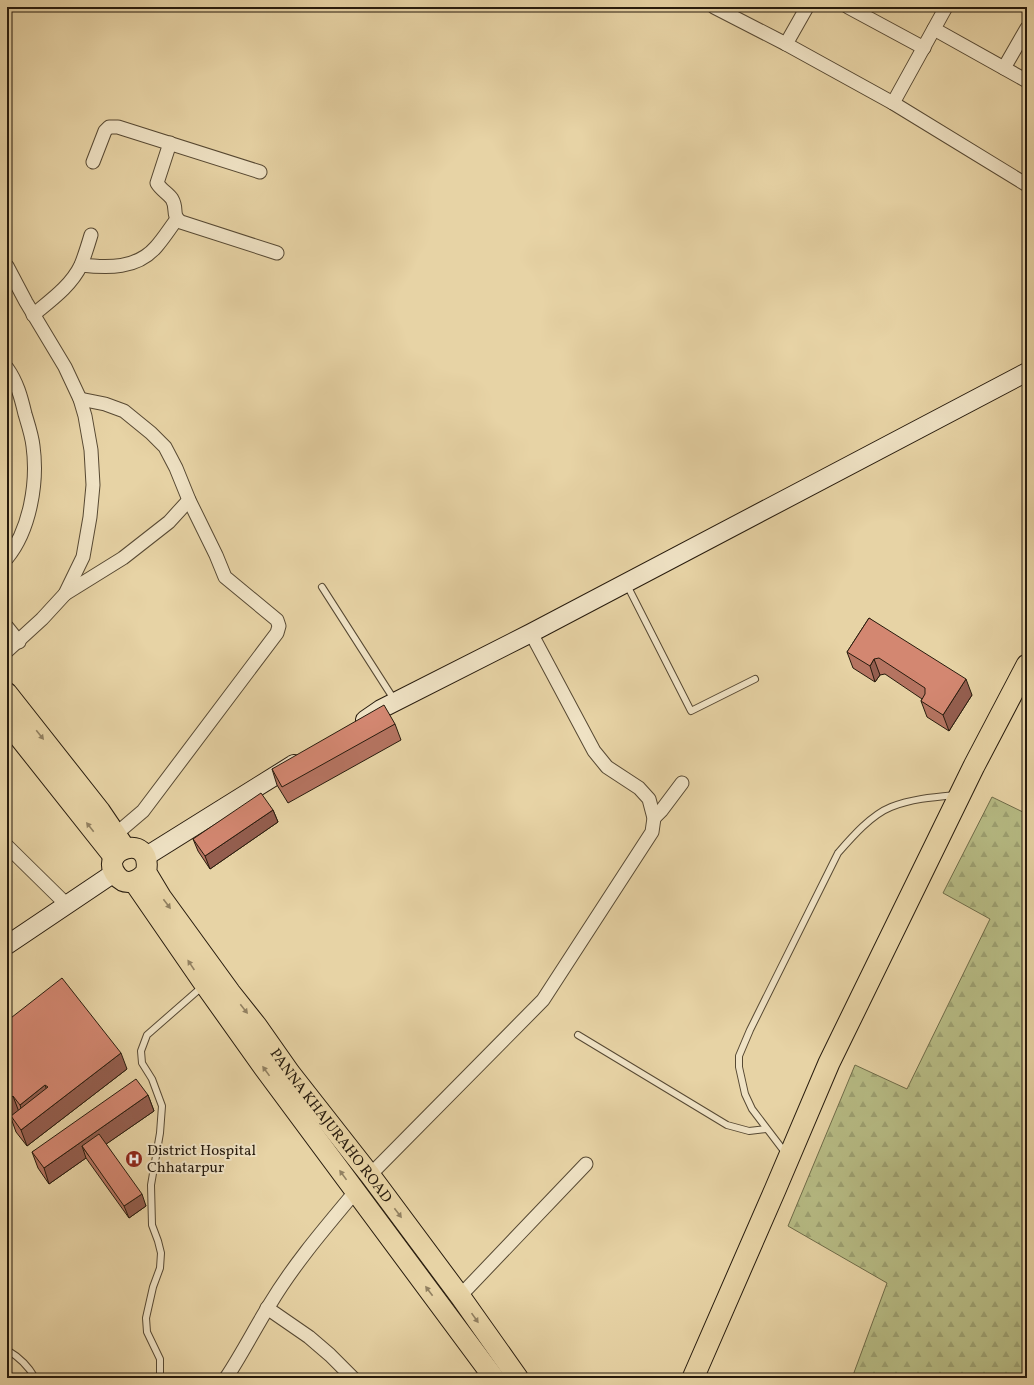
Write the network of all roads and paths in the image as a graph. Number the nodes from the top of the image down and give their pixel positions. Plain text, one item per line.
1 (714, 7) edge
2 (807, 7) edge
3 (848, 7) edge
4 (946, 7) edge
5 (1027, 28) edge
6 (934, 29) junction
7 (786, 44) junction
8 (924, 48) junction
9 (1004, 68) junction
10 (1027, 81) edge
11 (893, 103) junction
12 (170, 143) junction
13 (93, 162) dead end
14 (260, 172) dead end
15 (1027, 185) edge
16 (177, 219) junction
17 (92, 235) dead end
18 (277, 253) dead end
19 (81, 265) junction
20 (7, 266) edge
21 (33, 315) junction
22 (7, 368) edge
23 (1027, 372) edge
24 (80, 399) junction
25 (189, 500) junction
26 (7, 558) edge
27 (626, 583) junction
28 (322, 587) dead end
29 (65, 594) junction
30 (7, 627) edge
31 (531, 633) junction
32 (19, 642) junction
33 (7, 651) edge
34 (1027, 666) edge
35 (755, 679) dead end
36 (7, 693) edge
37 (396, 702) junction
38 (12, 718) edge
39 (348, 730) edge
40 (307, 756) edge
41 (682, 783) dead end
42 (961, 795) junction
43 (654, 818) junction
44 (7, 846) edge
45 (117, 853) junction
46 (142, 870) junction
47 (66, 904) junction
48 (7, 945) edge
49 (205, 985) junction
50 (578, 1035) dead end
51 (766, 1130) junction
52 (789, 1158) junction
53 (586, 1164) dead end
54 (370, 1175) junction
55 (355, 1192) junction
56 (460, 1296) junction
57 (267, 1308) junction
58 (7, 1350) edge
59 (35, 1378) edge
60 (160, 1378) edge
61 (226, 1378) edge
62 (353, 1378) edge
63 (494, 1378) edge
64 (518, 1378) edge
65 (693, 1378) edge

1 - 7 street
2 - 7 street
3 - 8 street
4 - 6 street
5 - 9 street
6 - 8 street
6 - 9 street
7 - 11 street
8 - 11 street
9 - 10 street
11 - 15 street
12 - 13 street
12 - 14 street
12 - 16 street
16 - 18 street
16 - 19 street
17 - 19 street
19 - 21 street
20 - 21 street
21 - 24 street
22 - 26 street
23 - 27 main road
24 - 25 street
24 - 29 street
25 - 29 street
25 - 45 street
27 - 31 main road
27 - 35 lane
28 - 37 lane
29 - 32 street
30 - 32 street
31 - 37 main road
31 - 43 street
32 - 33 street
34 - 42 highway
36 - 38 main road
37 - 39 main road
38 - 45 main road
40 - 46 main road
41 - 43 street
42 - 51 lane
42 - 52 highway
43 - 54 street
44 - 47 street
45 - 46 main road, PANNA KHAJURAHO ROAD
45 - 46 main road
45 - 47 main road
49 -> 46 main road, PANNA KHAJURAHO ROAD
46 -> 54 main road, PANNA KHAJURAHO ROAD
47 - 48 main road
55 -> 49 main road, PANNA KHAJURAHO ROAD
49 - 60 lane
50 - 51 lane
51 - 52 lane
52 - 65 highway
53 - 56 street
54 -> 56 main road, PANNA KHAJURAHO ROAD
55 - 57 street
63 -> 55 main road, PANNA KHAJURAHO ROAD
56 -> 64 main road, PANNA KHAJURAHO ROAD
57 - 61 street
57 - 62 street
58 - 59 lane

